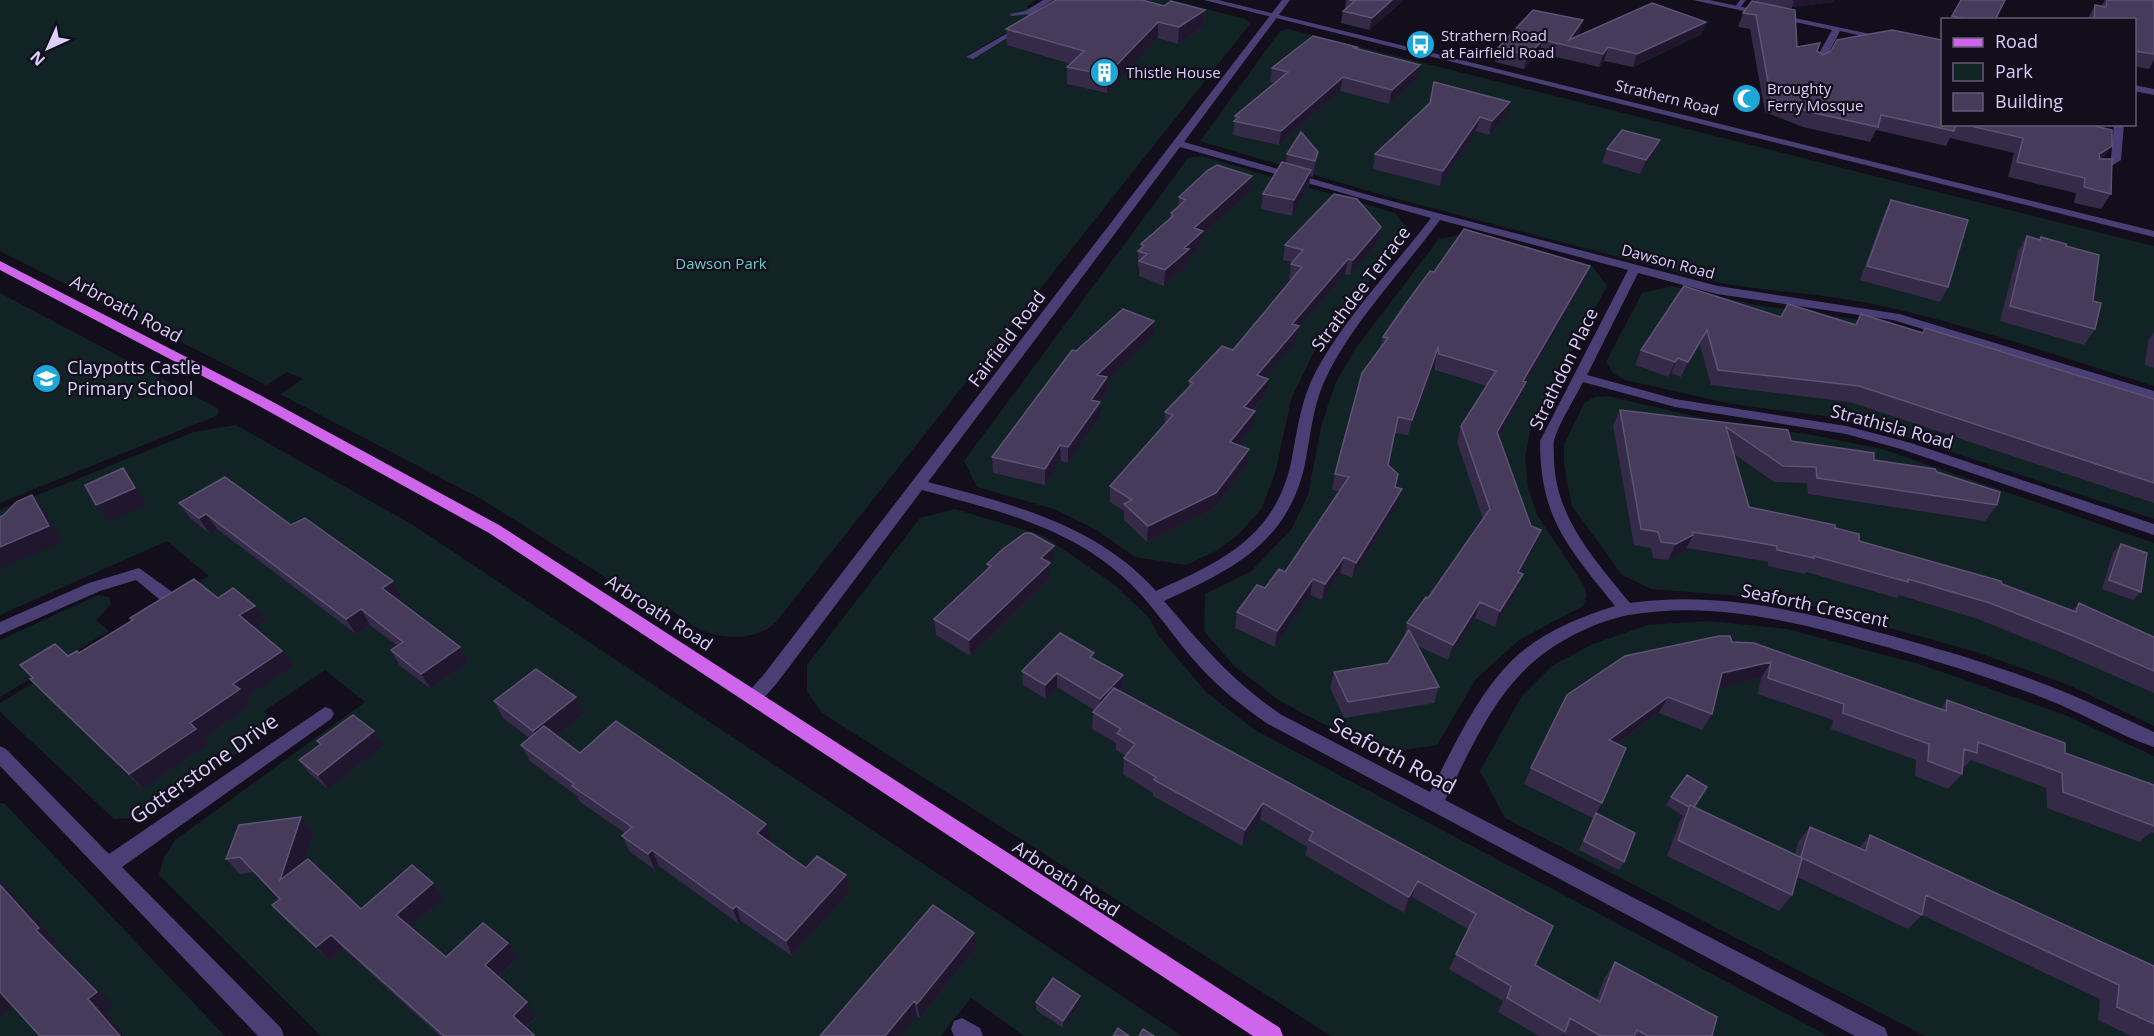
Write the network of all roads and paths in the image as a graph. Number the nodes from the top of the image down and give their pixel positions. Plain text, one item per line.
1 (1049, 0) edge
2 (1208, 0) edge
3 (1286, 0) edge
4 (1697, 0) edge
5 (1740, 4) edge
6 (1012, 14) dead end
7 (1030, 14) junction
8 (1273, 17) junction
9 (1837, 28) junction
10 (1900, 41) edge
11 (970, 57) dead end
12 (1818, 64) edge
13 (2136, 88) edge
14 (2154, 92) edge
15 (2119, 126) edge
16 (1178, 143) junction
17 (2096, 171) edge
18 (1437, 217) junction
19 (2154, 234) edge
20 (0, 265) edge
21 (1635, 269) junction
22 (1579, 377) junction
23 (2154, 395) edge
24 (920, 484) junction
25 (2154, 530) edge
26 (165, 595) edge
27 (1155, 598) junction
28 (1626, 609) junction
29 (0, 629) edge
30 (753, 698) junction
31 (325, 714) dead end
32 (2154, 740) edge
33 (3, 762) edge
34 (1434, 803) junction
35 (110, 864) junction
36 (273, 1036) edge
37 (1272, 1036) edge
38 (1877, 1036) edge

1 - 7 street
2 - 8 street, Strathern Road
3 - 8 street, Fairfield Road
4 - 5 street
5 - 9 street
6 - 7 lane
7 - 11 lane
8 - 16 street, Fairfield Road
8 - 19 street, Strathern Road
9 - 10 street
9 - 12 street
13 - 14 street
15 - 17 street
16 - 18 street, Dawson Road
16 - 24 street, Fairfield Road
18 - 21 street, Dawson Road
18 - 27 street, Strathdee Terrace
20 - 30 main road, Arbroath Road
21 - 22 street, Strathdon Place
21 - 23 street, Dawson Road
22 - 25 street, Strathisla Road
22 - 28 street, Strathdon Place
24 - 27 street, Seaforth Road
24 - 30 street, Fairfield Road
26 - 29 street
27 - 34 street, Seaforth Road
28 - 32 street, Seaforth Crescent
28 - 34 street, Seaforth Crescent
30 - 37 main road, Arbroath Road
31 - 35 street, Gotterstone Drive
33 - 35 street
34 - 38 street, Seaforth Road
35 - 36 street

